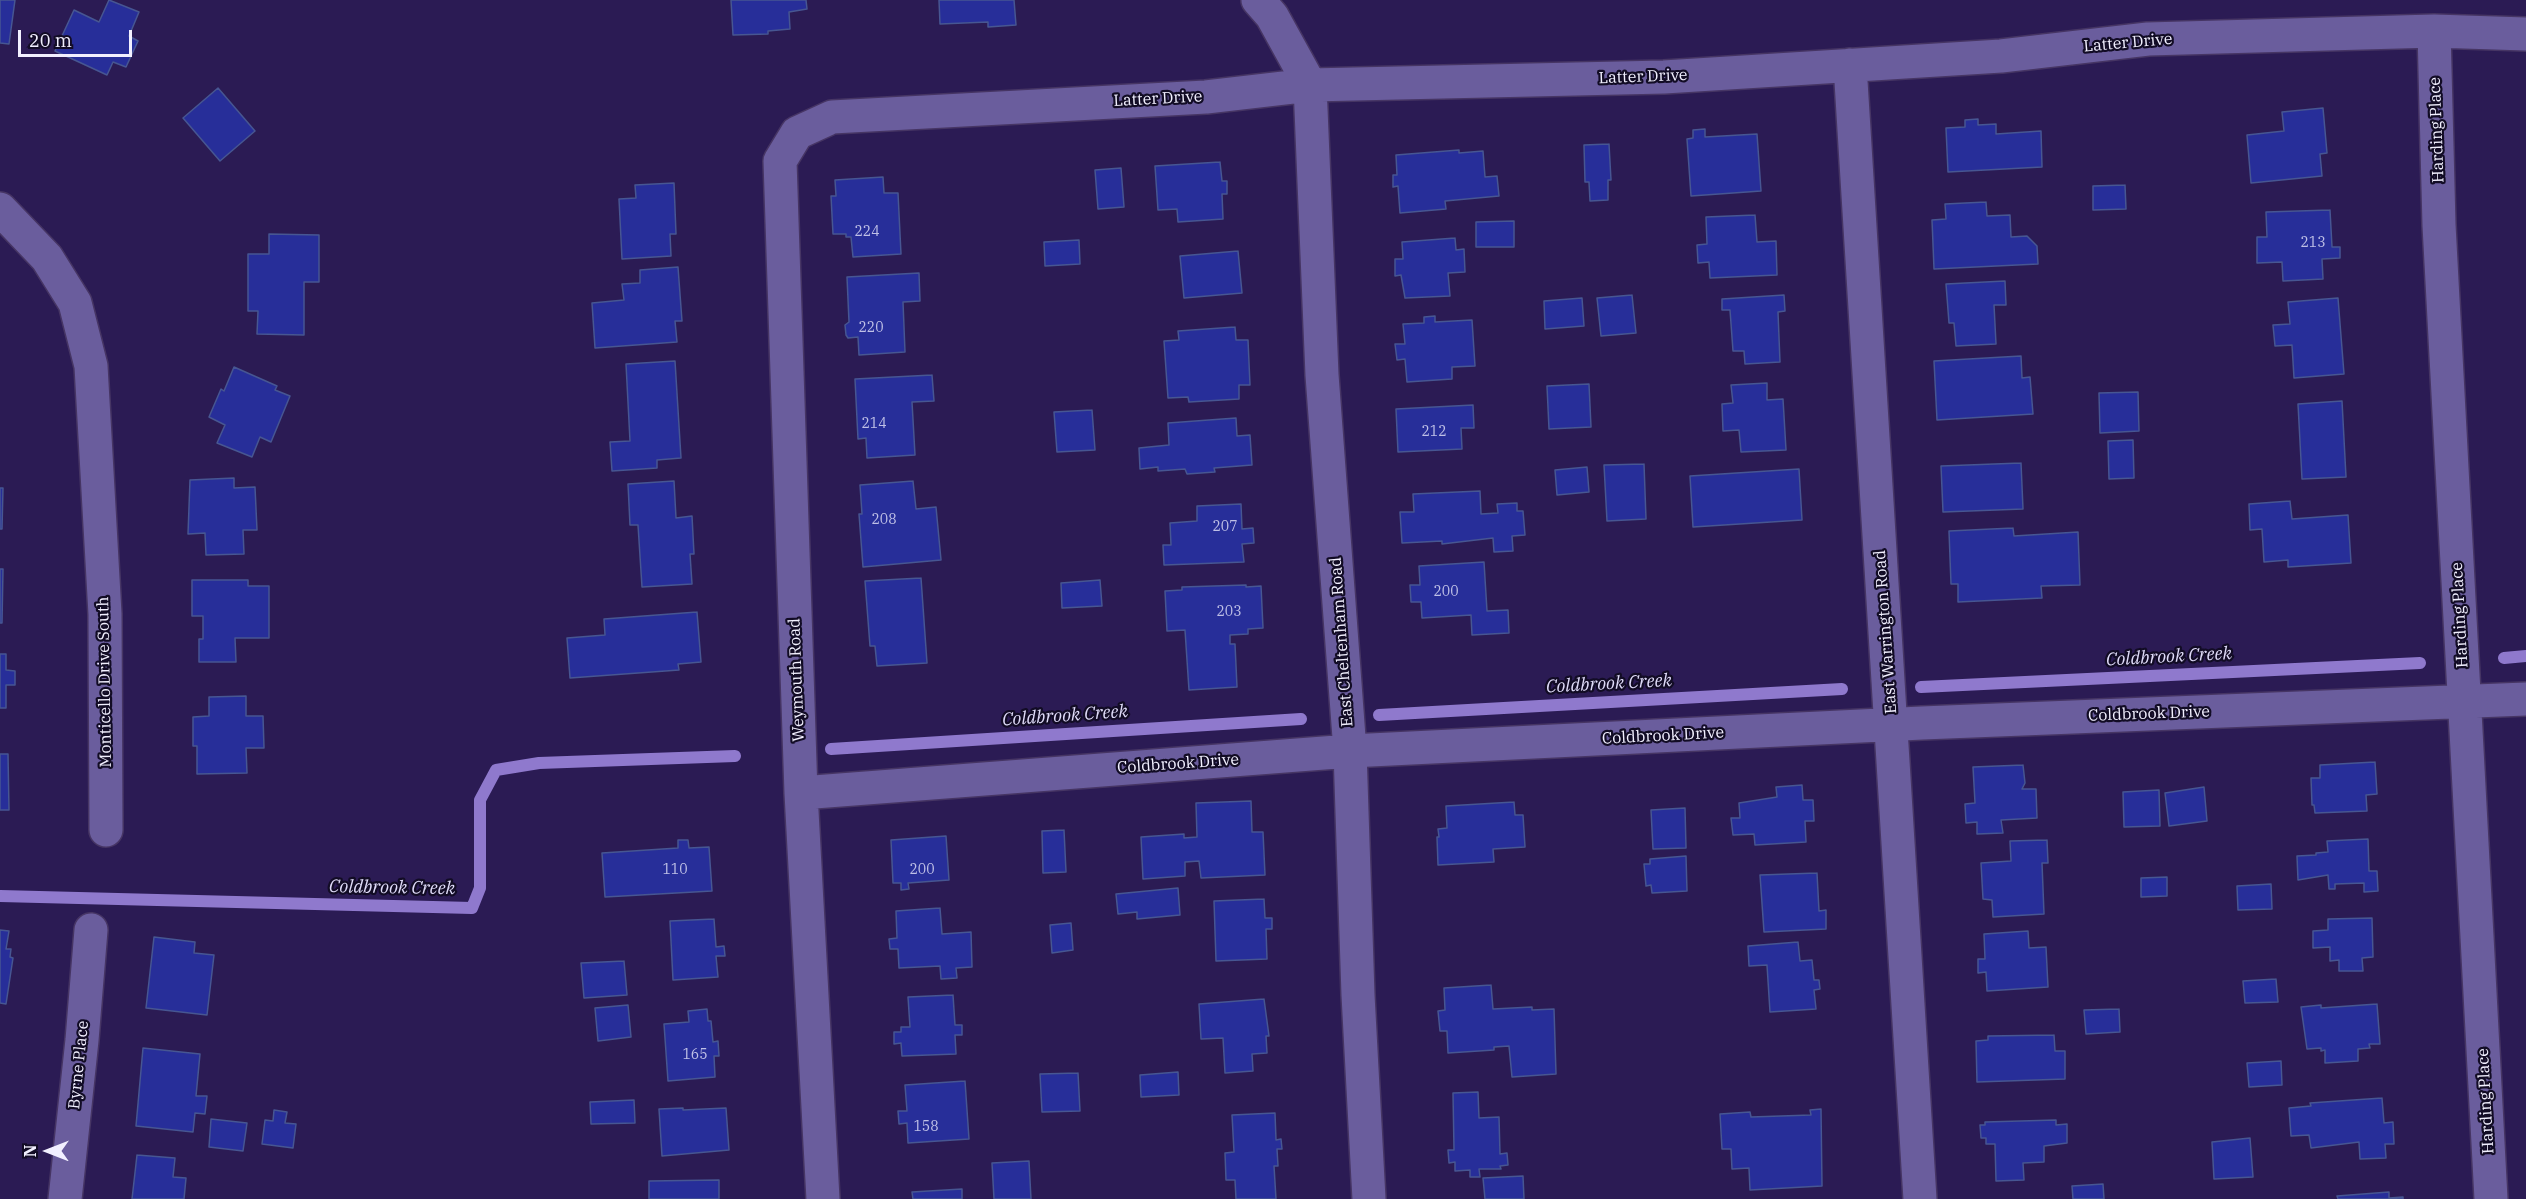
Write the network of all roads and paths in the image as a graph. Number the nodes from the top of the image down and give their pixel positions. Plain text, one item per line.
1 (1258, 0) edge
2 (2434, 31) junction
3 (2526, 34) edge
4 (1850, 65) junction
5 (1310, 85) junction
6 (780, 161) joint
7 (0, 209) edge
8 (2526, 699) edge
9 (2465, 702) junction
10 (1892, 725) junction
11 (1350, 751) junction
12 (801, 793) junction
13 (106, 830) dead end
14 (91, 930) dead end
15 (64, 1199) edge
16 (823, 1199) edge
17 (1369, 1199) edge
18 (1920, 1199) edge
19 (2491, 1199) edge

1 - 5 street
2 - 3 street, Latter Drive
2 - 4 street, Latter Drive
2 - 9 street, Harding Place
4 - 5 street, Latter Drive
4 - 10 street, East Warrington Road
5 - 6 street, Latter Drive
5 - 11 street, East Cheltenham Road
6 - 12 street, Weymouth Road
7 - 13 street, Monticello Drive South
8 - 9 street, Coldbrook Drive
9 - 10 street, Coldbrook Drive
9 - 19 street, Harding Place
10 - 11 street, Coldbrook Drive
10 - 18 street, East Warrington Road
11 - 12 street, Coldbrook Drive
11 - 17 street, East Cheltenham Road
12 - 16 street, Weymouth Road
14 - 15 street, Byrne Place

